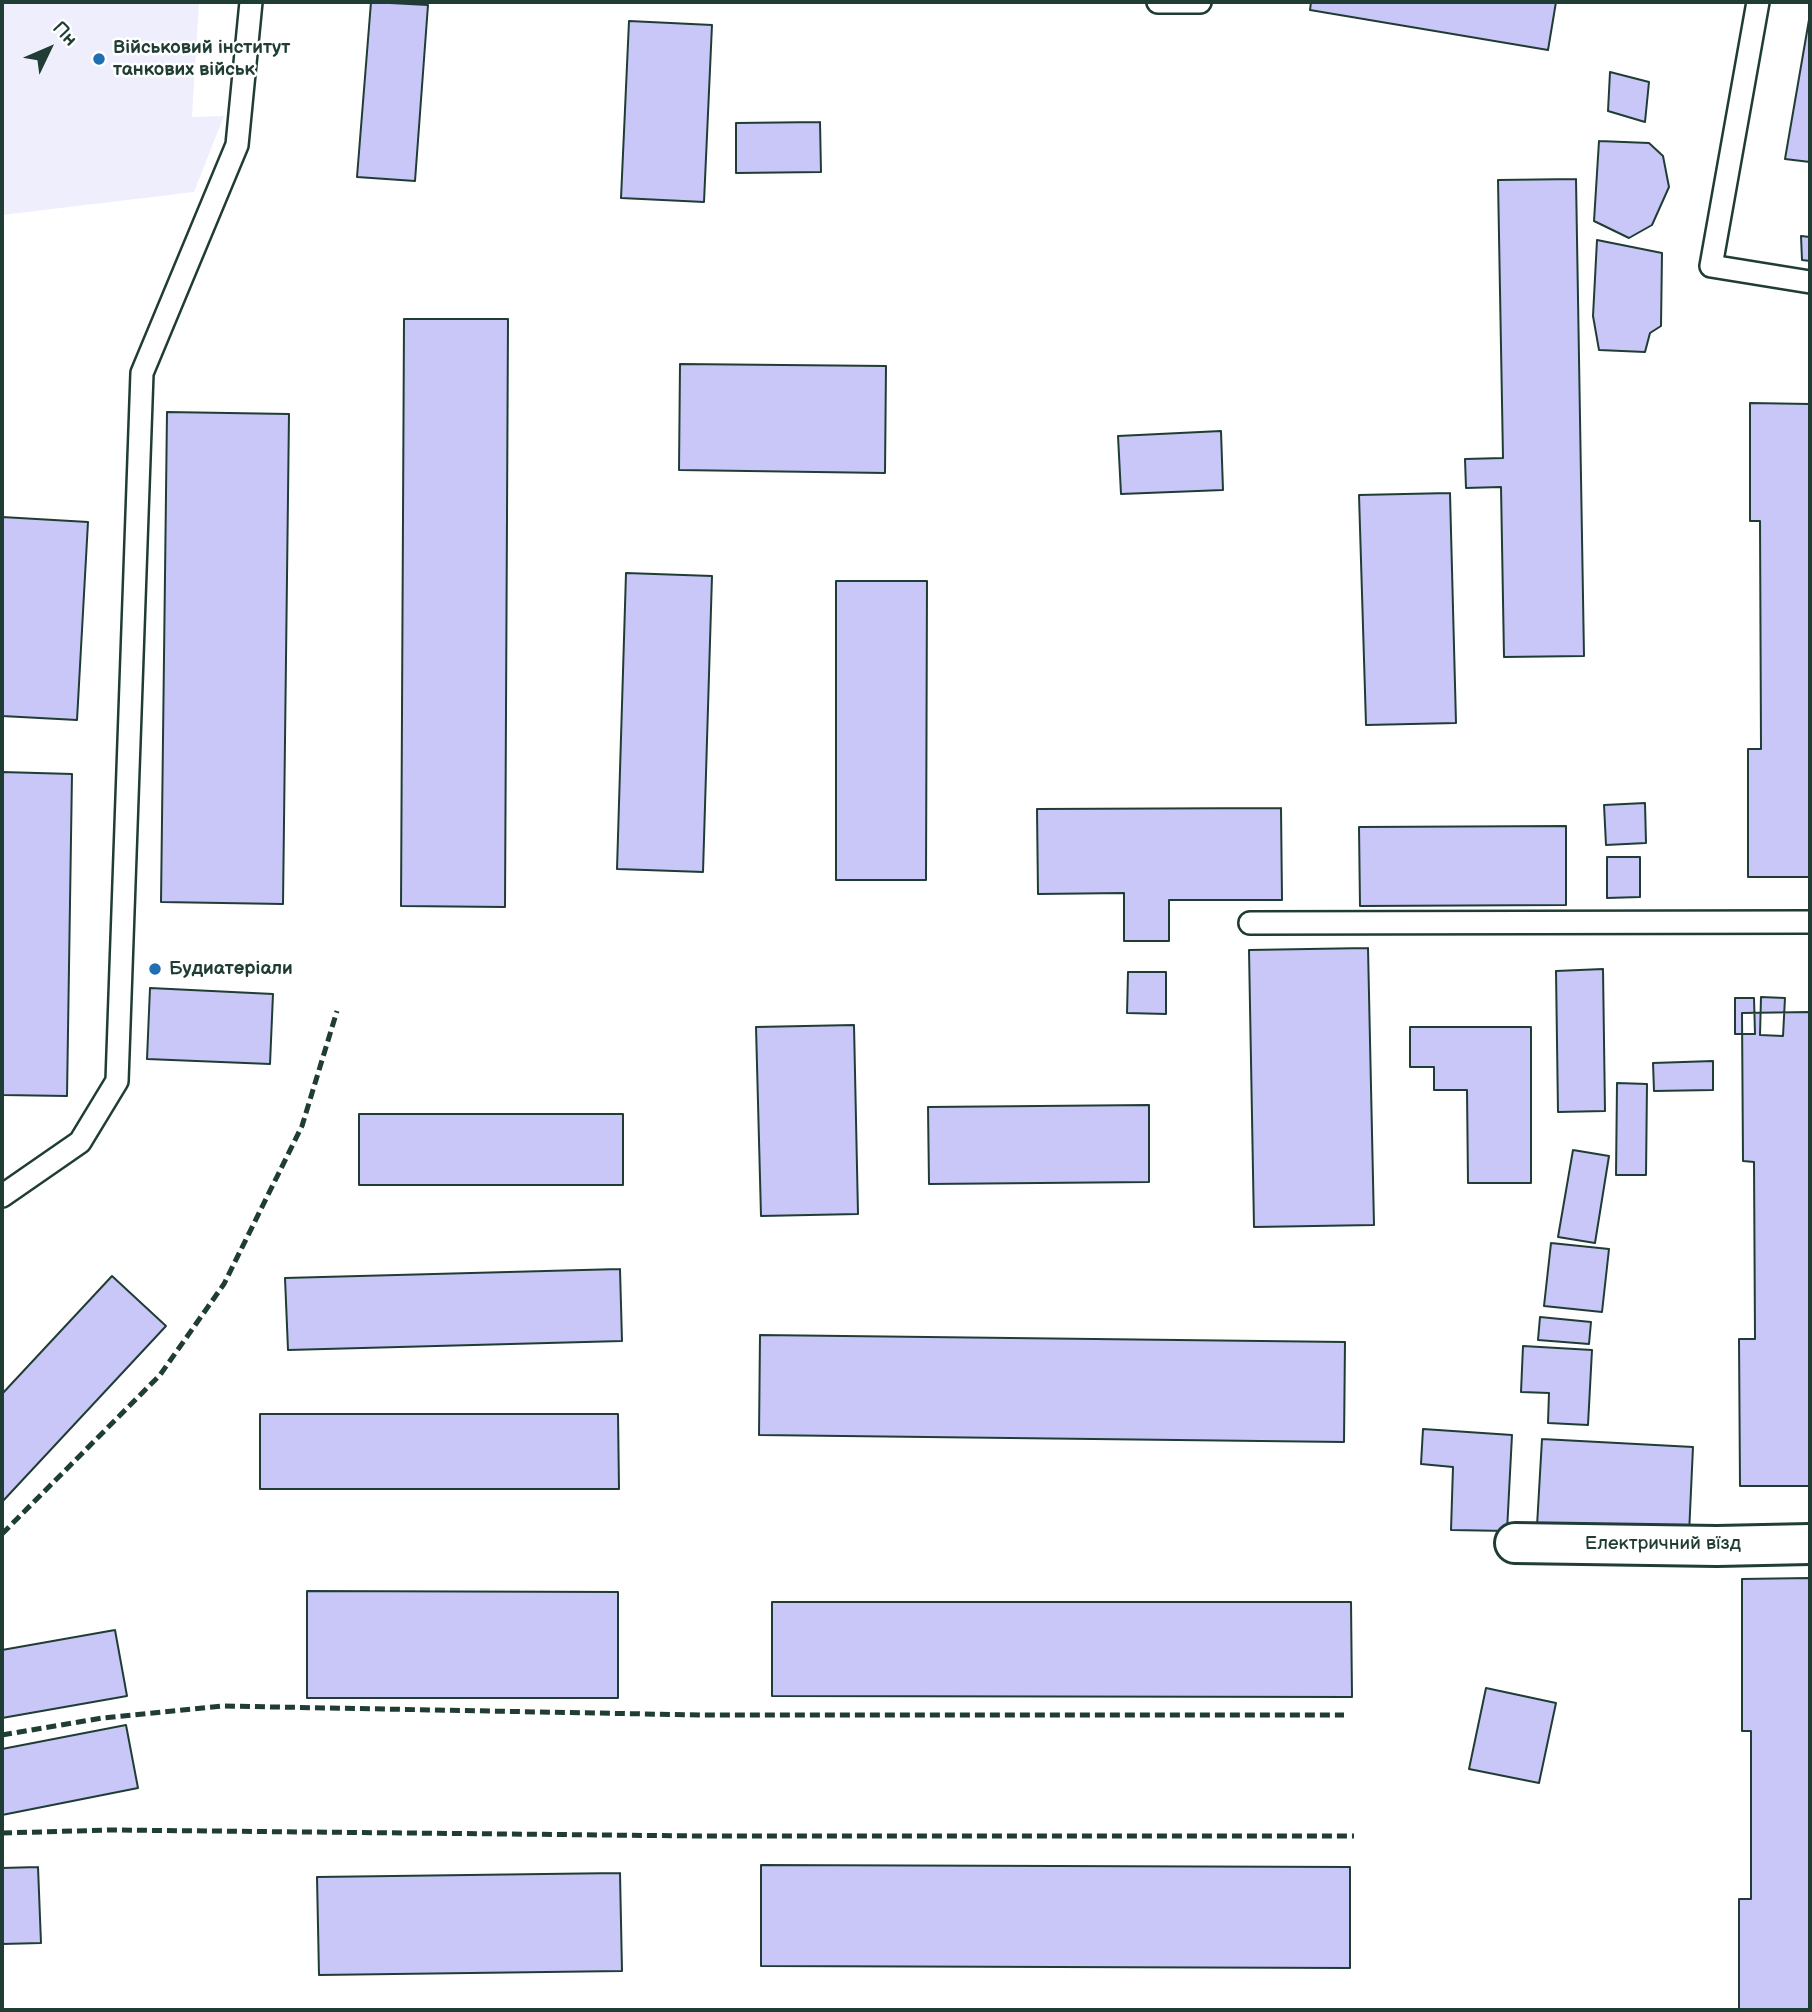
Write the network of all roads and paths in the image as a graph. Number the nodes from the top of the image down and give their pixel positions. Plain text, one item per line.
1 (251, 2) edge
2 (1158, 2) edge
3 (1200, 2) edge
4 (1758, 2) edge
5 (1810, 282) edge
6 (1810, 922) edge
7 (1250, 923) dead end
8 (2, 1196) edge
9 (1515, 1543) dead end
10 (1810, 1545) edge

1 - 8 lane
2 - 3 lane
4 - 5 lane
6 - 7 lane
9 - 10 street, Електричний вїзд

